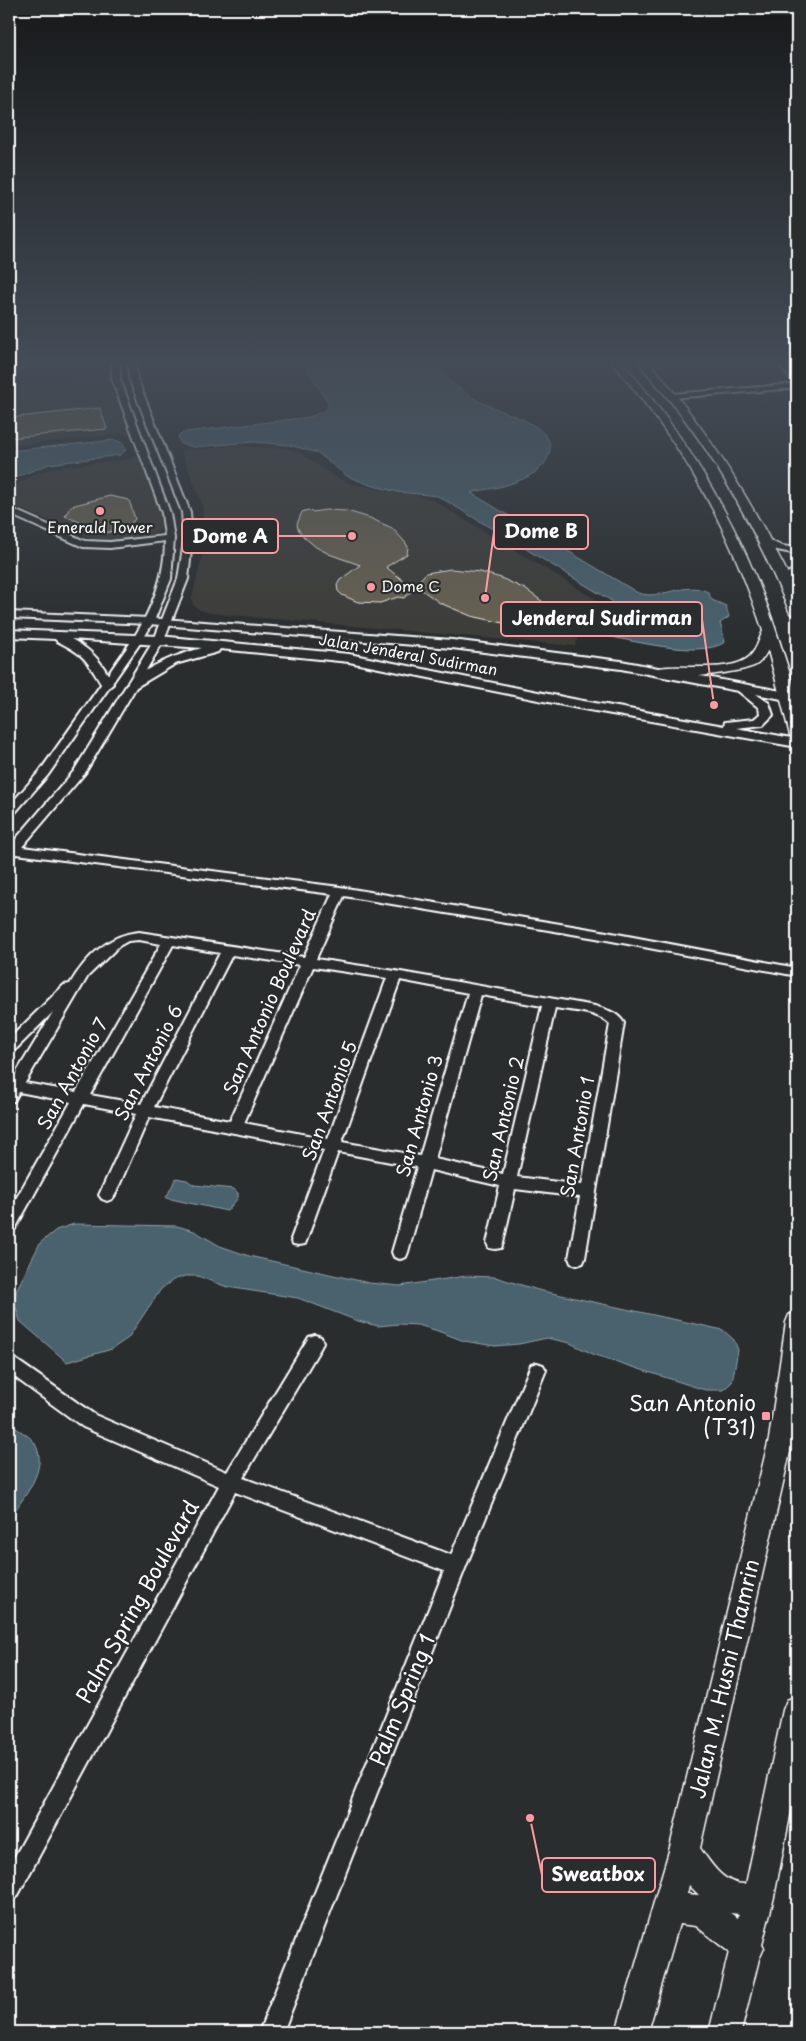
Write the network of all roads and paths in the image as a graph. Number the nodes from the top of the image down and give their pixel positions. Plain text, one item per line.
1 (145, 456) edge
2 (164, 456) edge
3 (687, 456) edge
4 (715, 456) edge
5 (9, 511) edge
6 (170, 538) junction
7 (764, 541) junction
8 (797, 551) edge
9 (797, 570) edge
10 (783, 580) junction
11 (797, 613) edge
12 (9, 615) edge
13 (108, 619) junction
14 (149, 621) junction
15 (167, 622) junction
16 (770, 632) junction
17 (9, 633) edge
18 (51, 634) junction
19 (103, 638) junction
20 (138, 639) junction
21 (159, 640) junction
22 (236, 646) junction
23 (658, 672) junction
24 (703, 680) junction
25 (107, 684) junction
26 (133, 685) junction
27 (792, 697) edge
28 (696, 725) junction
29 (797, 736) edge
30 (797, 743) edge
31 (9, 813) edge
32 (11, 852) edge
33 (340, 891) junction
34 (169, 941) junction
35 (114, 943) joint
36 (228, 950) junction
37 (308, 962) junction
38 (797, 972) edge
39 (84, 973) junction
40 (395, 975) junction
41 (476, 990) junction
42 (549, 1003) junction
43 (617, 1023) joint
44 (9, 1047) edge
45 (11, 1089) edge
46 (80, 1098) junction
47 (145, 1110) junction
48 (235, 1127) junction
49 (333, 1147) junction
50 (426, 1163) junction
51 (510, 1182) junction
52 (587, 1192) junction
53 (108, 1195) dead end
54 (9, 1225) edge
55 (299, 1239) dead end
56 (495, 1243) dead end
57 (400, 1252) dead end
58 (577, 1258) dead end
59 (797, 1322) edge
60 (315, 1342) dead end
61 (9, 1364) edge
62 (537, 1370) dead end
63 (232, 1482) junction
64 (456, 1566) junction
65 (797, 1710) edge
66 (684, 1852) junction
67 (9, 1888) edge
68 (759, 1897) junction
69 (668, 1907) junction
70 (748, 1948) junction
71 (271, 2032) edge
72 (632, 2032) edge
73 (725, 2032) edge

1 - 6 street
2 - 15 street
3 - 16 main road
4 - 7 main road
5 - 6 street
6 - 14 street
7 - 8 street
7 - 10 main road
9 - 10 street
10 - 11 main road
12 - 13 street, Jalan Jenderal Sudirman
13 - 14 street, Jalan Jenderal Sudirman
13 - 19 street
14 - 15 street, Jalan Jenderal Sudirman
14 - 20 street
15 - 21 street
15 - 23 street, Jalan Jenderal Sudirman
16 - 23 main road
16 - 27 main road
17 - 18 street, Jalan Jenderal Sudirman
18 - 19 street, Jalan Jenderal Sudirman
18 - 25 street
19 - 20 street, Jalan Jenderal Sudirman
20 - 21 street, Jalan Jenderal Sudirman
20 - 25 street
21 - 22 street, Jalan Jenderal Sudirman
21 - 26 street
22 - 26 street
22 - 28 street, Jalan Jenderal Sudirman
23 - 24 street, Jalan Jenderal Sudirman
24 - 27 street, Jalan Jenderal Sudirman
24 - 28 street
25 - 31 street
26 - 32 street
27 - 29 main road
28 - 30 street, Jalan Jenderal Sudirman
32 - 33 street
33 - 37 street, San Antonio Boulevard
33 - 38 street
34 - 35 street
34 - 36 street
34 - 46 street, San Antonio 7
35 - 39 street
36 - 37 street
36 - 47 street, San Antonio 6
37 - 40 street
37 - 48 street, San Antonio Boulevard
39 - 44 street
39 - 45 street
40 - 41 street
40 - 49 street, San Antonio 5
41 - 42 street
41 - 50 street, San Antonio 3
42 - 43 street
42 - 51 street, San Antonio 2
43 - 52 street, San Antonio 1
45 - 46 street
46 - 47 street
46 - 54 street, San Antonio 7
47 - 48 street
47 - 53 street, San Antonio 6
48 - 49 street
49 - 50 street
49 - 55 street, San Antonio 5
50 - 51 street
50 - 57 street, San Antonio 3
51 - 52 street
51 - 56 street, San Antonio 2
52 - 58 street, San Antonio 1
59 - 66 main road, Jalan M. Husni Thamrin
60 - 63 street, Palm Spring Boulevard
61 - 63 street
62 - 64 street, Palm Spring 1
63 - 64 street
63 - 67 street, Palm Spring Boulevard
64 - 71 street, Palm Spring 1
65 - 68 main road
66 - 68 main road
66 - 69 main road, Jalan M. Husni Thamrin
68 - 70 main road
69 - 70 main road
69 - 72 main road, Jalan M. Husni Thamrin
70 - 73 main road

